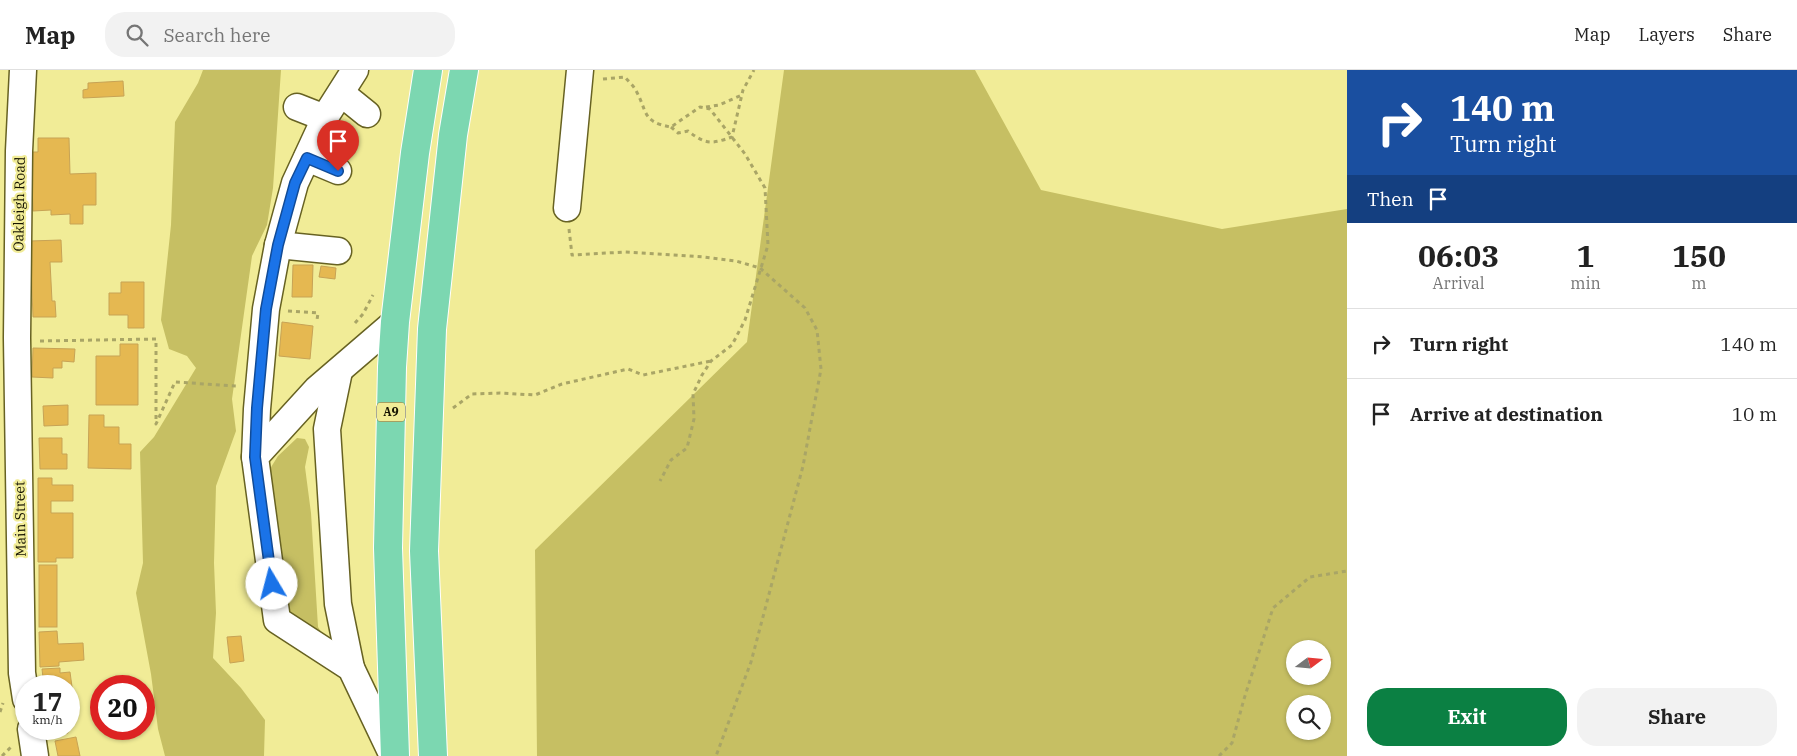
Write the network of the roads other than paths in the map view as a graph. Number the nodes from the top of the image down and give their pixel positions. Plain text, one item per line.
1 (23, 70) edge
2 (355, 70) edge
3 (428, 70) edge
4 (464, 71) edge
5 (579, 75) edge
6 (341, 92) junction
7 (297, 107) dead end
8 (367, 114) dead end
9 (325, 118) junction
10 (307, 158) junction
11 (338, 171) dead end
12 (567, 208) road end
13 (278, 245) junction
14 (338, 251) dead end
15 (396, 322) junction
16 (27, 340) joint
17 (339, 371) junction
18 (255, 457) junction
19 (351, 668) junction
20 (22, 675) edge
21 (394, 756) edge
22 (433, 756) edge

1 - 16 street, Oakleigh Road
2 - 6 street
3 - 15 highway, A9
4 - 22 highway
5 - 12 street
6 - 8 street
6 - 9 street
7 - 9 street
9 - 10 street
10 - 11 street
10 - 13 street
13 - 14 street
13 - 18 street
15 - 17 street
15 - 21 highway, A9
16 - 20 street, Main Street
17 - 18 street
17 - 19 street
18 - 19 street
19 - 21 street

